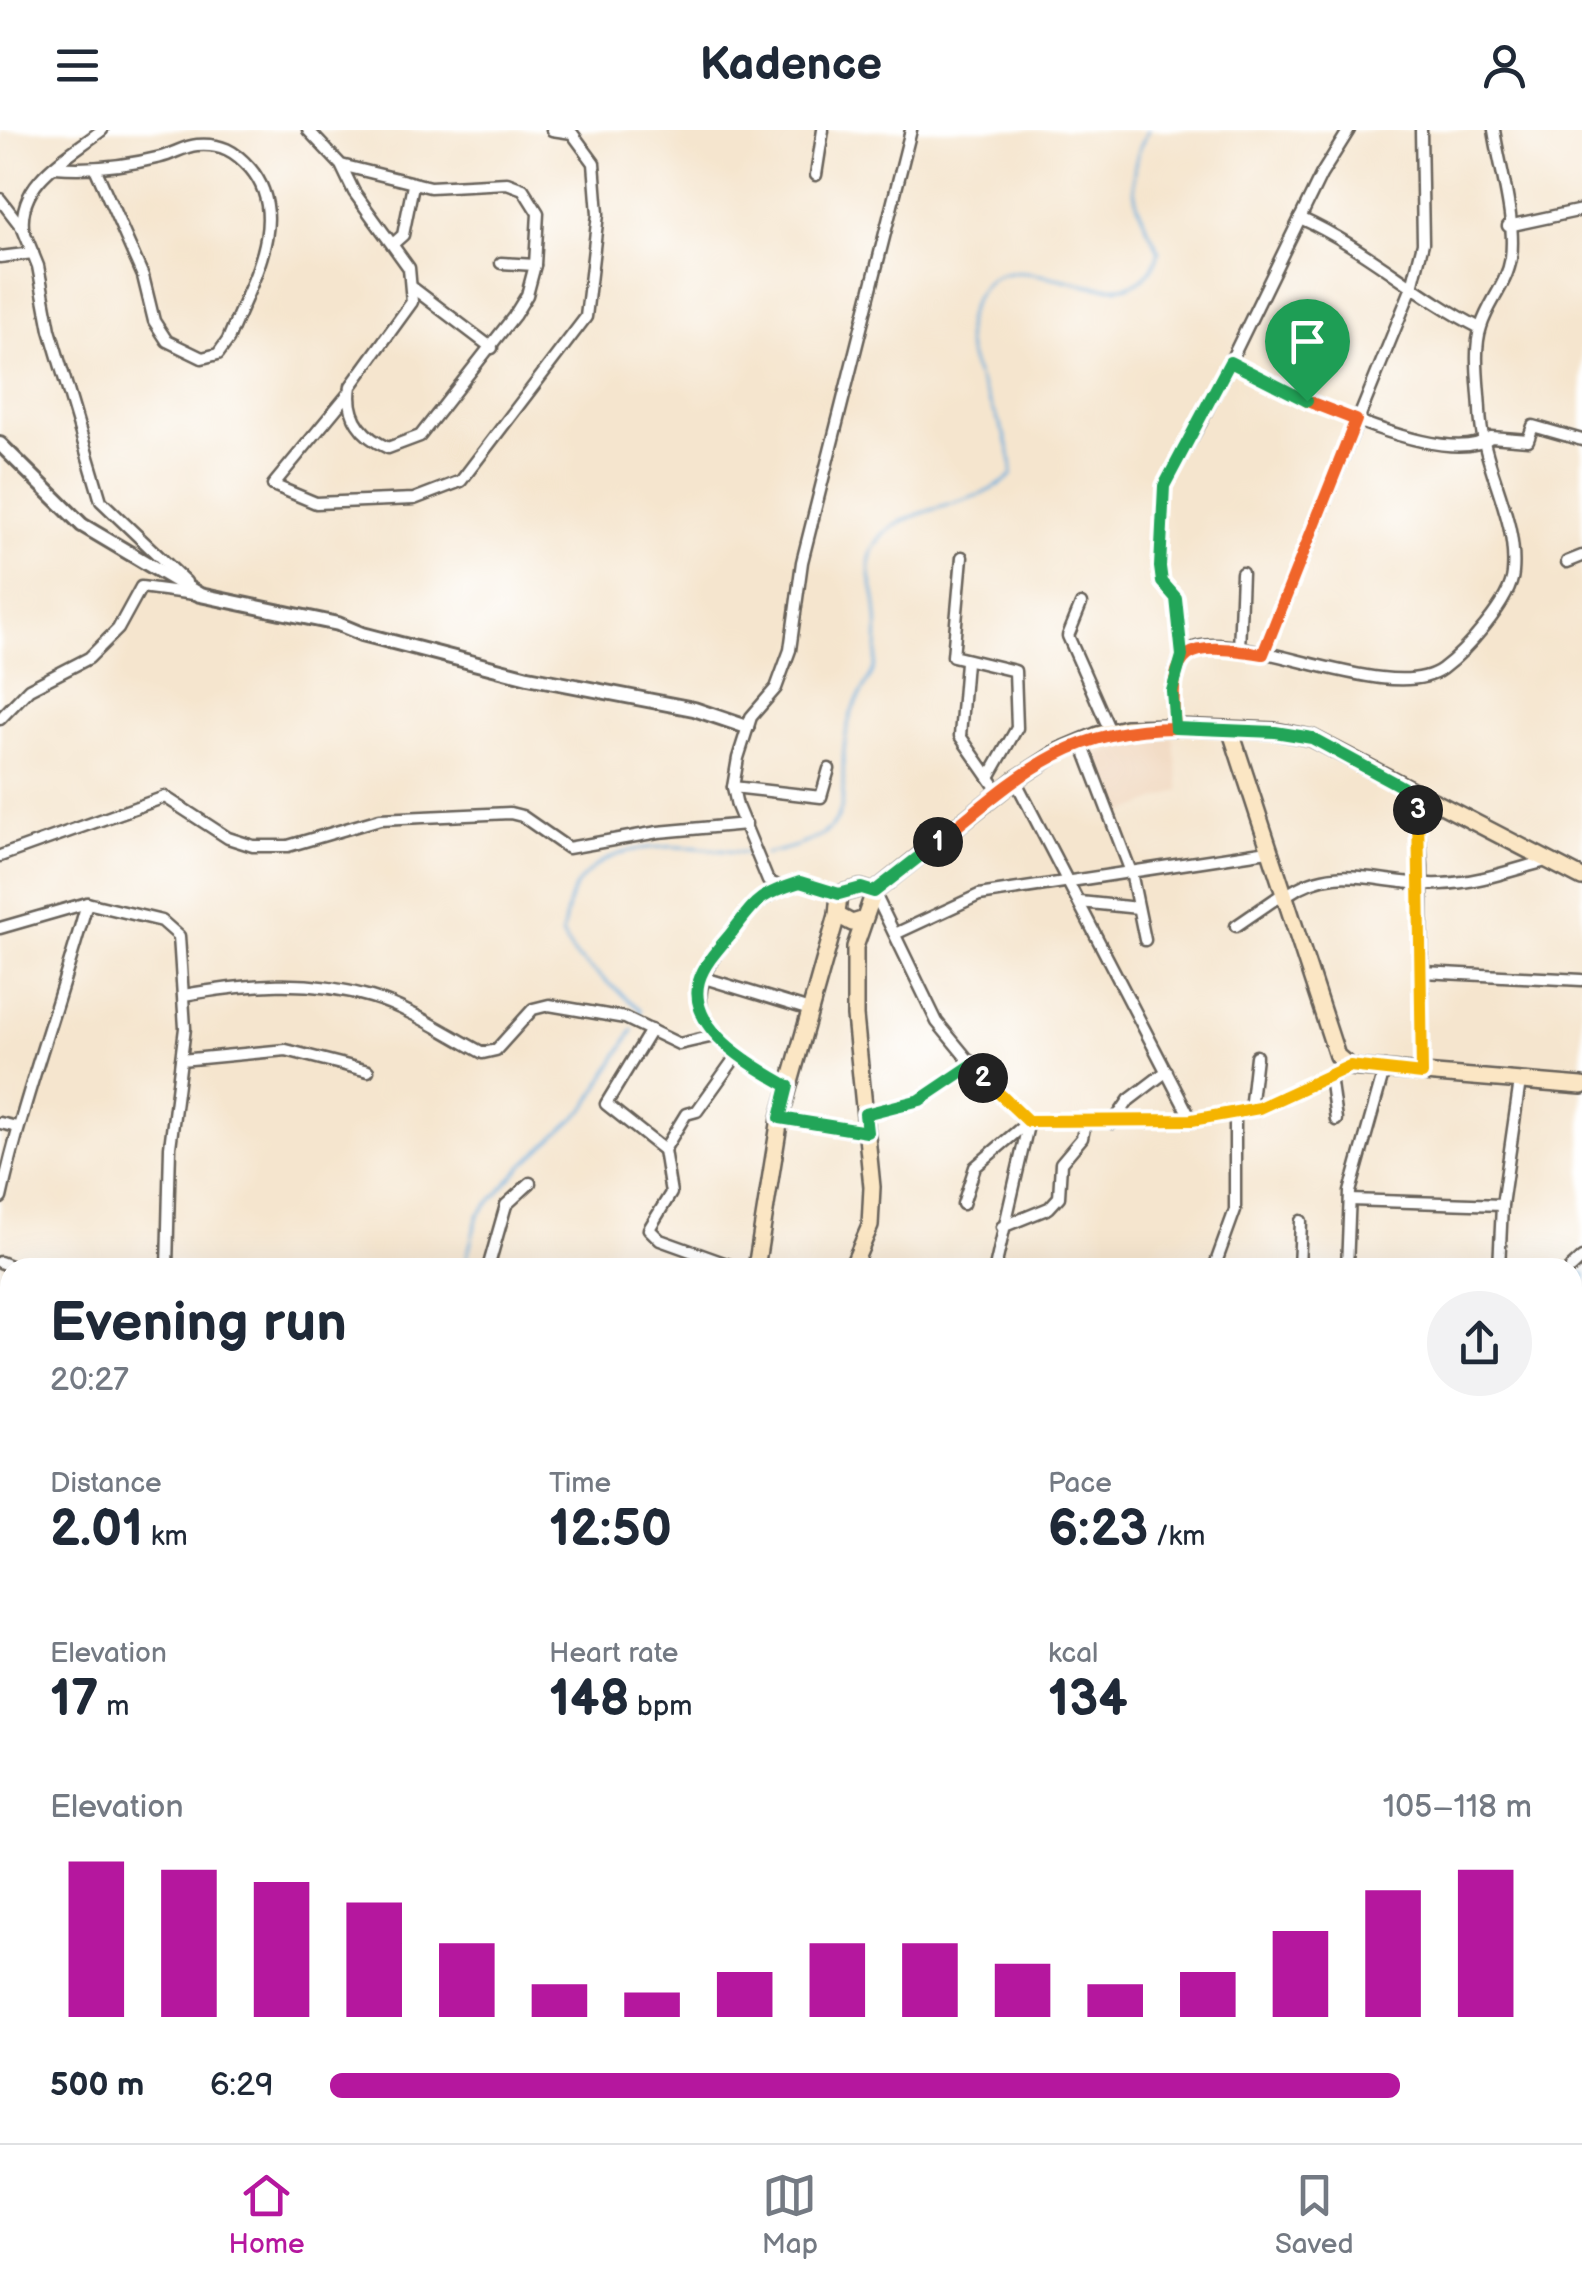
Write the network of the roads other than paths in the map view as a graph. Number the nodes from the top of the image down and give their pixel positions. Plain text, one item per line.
1 (102, 130) edge
2 (308, 130) edge
3 (552, 130) edge
4 (822, 130) edge
5 (911, 130) edge
6 (1348, 130) edge
7 (1421, 130) edge
8 (1494, 130) edge
9 (341, 165) junction
10 (55, 167) junction
11 (96, 170) junction
12 (816, 175) dead end
13 (414, 184) junction
14 (0, 199) edge
15 (1582, 210) edge
16 (1300, 218) junction
17 (1508, 226) junction
18 (23, 229) junction
19 (394, 243) junction
20 (33, 252) junction
21 (0, 257) edge
22 (500, 263) dead end
23 (535, 265) junction
24 (1412, 287) junction
25 (413, 288) junction
26 (1480, 328) junction
27 (492, 348) junction
28 (1230, 362) junction
29 (350, 392) junction
30 (1356, 420) junction
31 (1582, 440) edge
32 (1483, 443) junction
33 (0, 444) edge
34 (1582, 556) edge
35 (962, 558) dead end
36 (1567, 562) dead end
37 (1242, 573) dead end
38 (200, 595) junction
39 (1081, 604) dead end
40 (1239, 650) junction
41 (1263, 654) junction
42 (1182, 656) junction
43 (966, 662) junction
44 (0, 719) edge
45 (747, 727) junction
46 (1175, 728) junction
47 (1110, 731) junction
48 (1231, 732) junction
49 (1081, 742) junction
50 (829, 770) dead end
51 (988, 778) junction
52 (1016, 780) junction
53 (733, 787) junction
54 (1000, 792) junction
55 (1417, 795) junction
56 (746, 824) junction
57 (1268, 851) junction
58 (0, 856) edge
59 (1546, 861) junction
60 (1130, 872) junction
61 (1582, 878) edge
62 (1070, 882) junction
63 (1422, 884) junction
64 (782, 888) junction
65 (874, 892) junction
66 (839, 894) junction
67 (1284, 894) junction
68 (1080, 902) junction
69 (87, 903) junction
70 (1138, 908) junction
71 (837, 915) junction
72 (862, 920) junction
73 (1236, 926) dead end
74 (0, 928) edge
75 (895, 934) junction
76 (1145, 940) dead end
77 (1423, 972) junction
78 (701, 977) junction
79 (1582, 980) edge
80 (184, 995) junction
81 (810, 1010) junction
82 (651, 1030) junction
83 (714, 1036) junction
84 (737, 1055) junction
85 (1256, 1056) dead end
86 (180, 1060) junction
87 (972, 1065) junction
88 (1350, 1066) junction
89 (1385, 1067) junction
90 (1168, 1071) junction
91 (368, 1072) dead end
92 (1422, 1074) junction
93 (1330, 1076) junction
94 (1520, 1082) junction
95 (788, 1086) junction
96 (1582, 1086) edge
97 (1250, 1110) junction
98 (1235, 1112) junction
99 (865, 1114) junction
100 (780, 1118) junction
101 (1192, 1120) junction
102 (1336, 1120) dead end
103 (1028, 1121) junction
104 (0, 1123) edge
105 (1085, 1123) junction
106 (1114, 1123) junction
107 (17, 1126) junction
108 (867, 1132) junction
109 (664, 1150) junction
110 (530, 1183) dead end
111 (2, 1198) edge
112 (1350, 1200) junction
113 (963, 1204) dead end
114 (1502, 1205) junction
115 (1301, 1221) dead end
116 (1002, 1227) junction
117 (166, 1258) edge
118 (491, 1258) edge
119 (710, 1258) edge
120 (758, 1258) edge
121 (856, 1258) edge
122 (997, 1258) edge
123 (1218, 1258) edge
124 (1299, 1258) edge
125 (1347, 1258) edge
126 (1499, 1258) edge

1 - 10 street
2 - 9 street
3 - 29 street
4 - 12 street
5 - 45 street
6 - 16 street
7 - 24 street
8 - 17 street
9 - 13 street
9 - 19 street
10 - 11 street
10 - 18 street
11 - 11 street
13 - 19 street
13 - 23 street
14 - 18 street
15 - 17 street
16 - 24 street
16 - 28 street
17 - 26 street
18 - 20 street
19 - 25 street
20 - 21 street
20 - 38 street
22 - 23 street
23 - 27 street
24 - 26 street
24 - 30 street
25 - 27 street
25 - 29 street
26 - 32 street
27 - 29 street
28 - 30 street
28 - 42 street
30 - 32 street
30 - 41 street
31 - 32 street
32 - 41 street
33 - 38 street
34 - 36 street
35 - 43 street
37 - 40 street
38 - 44 street
38 - 45 street
39 - 47 street
40 - 41 street
40 - 42 street
42 - 46 street
43 - 51 street
43 - 51 street
45 - 53 street
46 - 47 main road
46 - 48 main road
47 - 49 main road
48 - 55 main road
48 - 57 main road
49 - 52 main road
49 - 60 street
50 - 53 street
51 - 54 street
52 - 54 main road
52 - 62 street
53 - 56 street
54 - 65 main road
55 - 59 main road
55 - 63 street
56 - 58 street
56 - 64 street
57 - 60 street
57 - 67 main road
59 - 61 main road
59 - 63 street
60 - 62 street
60 - 70 street
62 - 68 street
62 - 75 street
63 - 67 street
63 - 77 street
64 - 66 street
64 - 78 street
65 - 66 main road
65 - 72 main road
65 - 75 street
66 - 71 main road
67 - 73 street
67 - 88 main road
68 - 70 street
68 - 90 street
69 - 74 street
69 - 80 street
69 - 107 street
70 - 76 street
71 - 72 main road
71 - 81 main road
72 - 99 main road
75 - 87 street
77 - 79 street
77 - 92 street
78 - 81 street
78 - 83 street
80 - 82 street
80 - 86 street
81 - 95 main road
82 - 83 street
82 - 109 street
83 - 84 street
84 - 95 street
84 - 109 street
85 - 97 street
86 - 91 street
86 - 117 street
87 - 99 street
87 - 103 street
88 - 89 main road
88 - 93 street
89 - 92 main road
89 - 112 street
90 - 101 street
90 - 106 street
92 - 94 main road
93 - 97 street
93 - 102 street
94 - 96 main road
94 - 114 street
95 - 100 main road
97 - 98 street
98 - 101 street
98 - 123 street
99 - 108 main road
100 - 108 street
100 - 120 main road
101 - 106 street
103 - 105 street
103 - 113 street
103 - 116 street
104 - 107 street
105 - 106 street
105 - 116 street
107 - 111 street
108 - 121 main road
109 - 119 street
110 - 118 street
112 - 114 street
112 - 125 street
114 - 126 street
115 - 124 street
116 - 122 street

